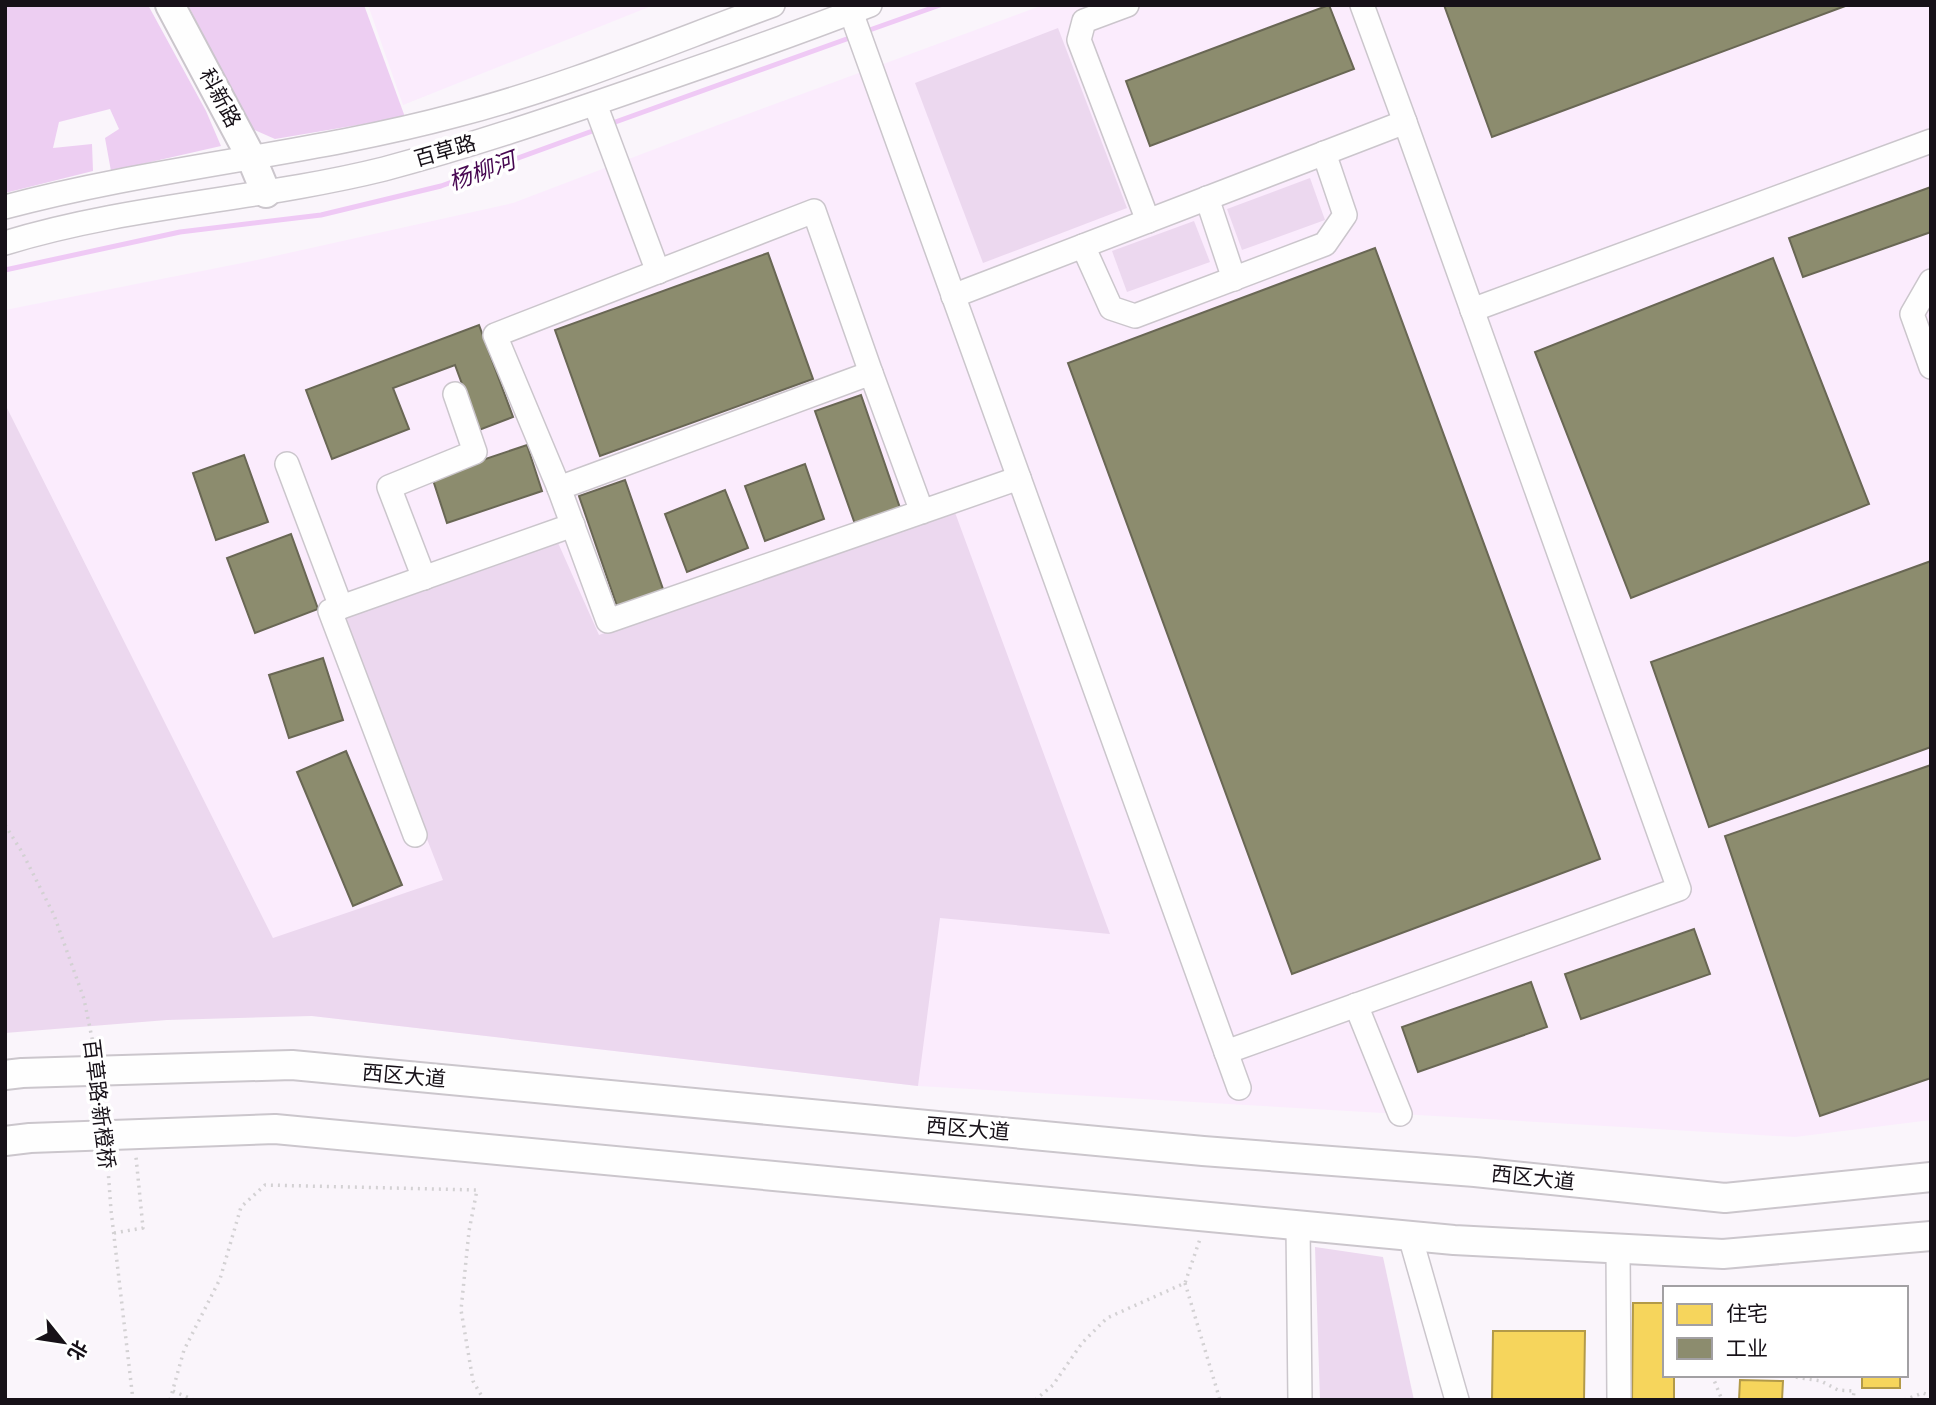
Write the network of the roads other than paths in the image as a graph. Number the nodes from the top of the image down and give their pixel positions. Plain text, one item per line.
1 (170, 5) edge
2 (773, 5) edge
3 (1127, 5) edge
4 (1362, 5) edge
5 (860, 21) edge
6 (601, 119) junction
7 (1405, 122) junction
8 (1931, 141) edge
9 (1324, 153) junction
10 (251, 157) junction
11 (266, 193) junction
12 (1207, 198) junction
13 (5, 207) edge
14 (1148, 221) junction
15 (5, 243) edge
16 (1083, 246) junction
17 (658, 272) junction
18 (1234, 279) junction
19 (1931, 281) edge
20 (953, 296) junction
21 (1472, 310) junction
22 (1931, 367) edge
23 (871, 373) junction
24 (455, 394) dead end
25 (287, 464) dead end
26 (1019, 478) junction
27 (559, 488) junction
28 (922, 512) junction
29 (573, 525) junction
30 (424, 578) junction
31 (341, 607) junction
32 (415, 835) dead end
33 (1356, 1005) junction
34 (1226, 1052) junction
35 (5, 1075) edge
36 (1239, 1088) dead end
37 (1399, 1114) dead end
38 (5, 1141) edge
39 (1931, 1177) edge
40 (1298, 1226) junction
41 (1410, 1236) junction
42 (1931, 1236) edge
43 (1618, 1248) junction
44 (1300, 1400) edge
45 (1457, 1400) edge
46 (1619, 1400) edge

1 - 10 main road, 科新路
2 - 10 street, 百草路
3 - 14 street
4 - 7 street
5 - 6 street, 百草路
5 - 20 street
6 - 11 street, 百草路
6 - 17 street
7 - 9 street
7 - 21 street
8 - 21 street
9 - 12 street
9 - 18 street
10 - 11 main road, 科新路
10 - 13 street, 百草路
11 - 15 street, 百草路
12 - 14 street
12 - 18 street
14 - 16 street
16 - 18 street
16 - 20 street
17 - 23 street
17 - 27 street
19 - 22 street
20 - 26 street
21 - 33 street
23 - 27 street
23 - 28 street
24 - 30 street
25 - 31 street
26 - 28 street
26 - 34 street
27 - 29 street
28 - 29 street
29 - 30 street
30 - 31 street
31 - 32 street
33 - 34 street
33 - 37 street
34 - 36 street
35 - 39 main road, 西区大道
38 - 40 main road
40 - 41 main road
40 - 44 street
41 - 43 main road
41 - 45 street
42 - 43 main road
43 - 46 street

